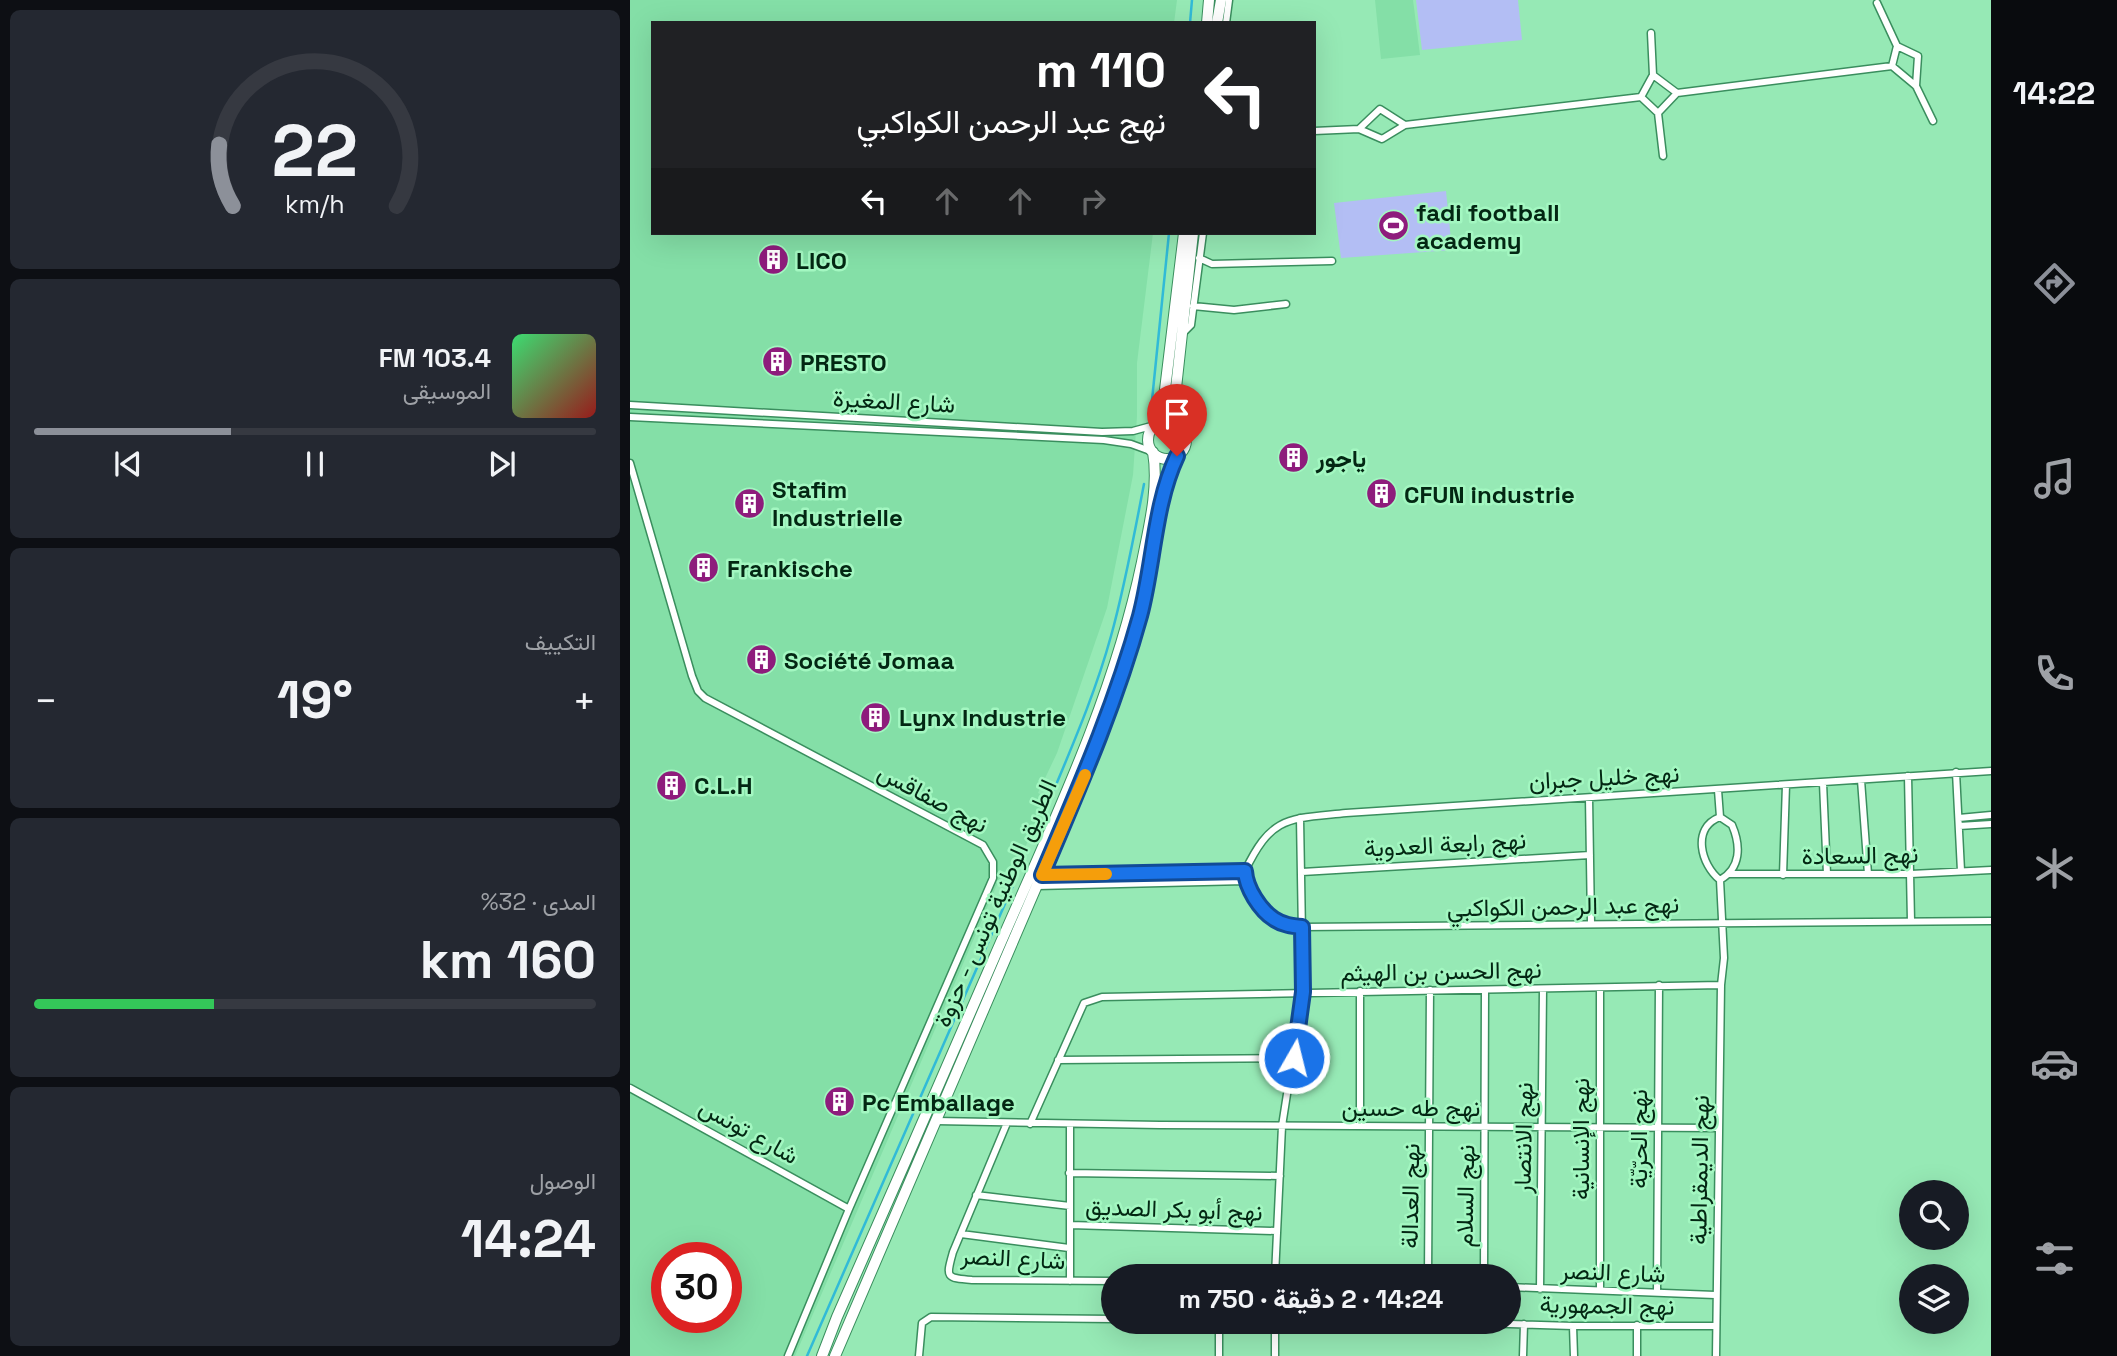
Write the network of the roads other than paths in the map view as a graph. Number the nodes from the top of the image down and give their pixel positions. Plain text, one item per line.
1 (1209, 0) edge
2 (1221, 0) edge
3 (1229, 0) edge
4 (1877, 3) dead end
5 (1206, 21) edge
6 (1217, 21) edge
7 (1226, 21) edge
8 (1651, 33) dead end
9 (1897, 46) junction
10 (1892, 66) junction
11 (1653, 75) junction
12 (1916, 86) junction
13 (1676, 93) junction
14 (1641, 97) junction
15 (1658, 113) junction
16 (1933, 121) dead end
17 (1405, 125) junction
18 (1359, 129) junction
19 (1316, 131) edge
20 (1663, 156) dead end
21 (1184, 235) edge
22 (1193, 235) edge
23 (1203, 235) edge
24 (1199, 258) junction
25 (1332, 261) dead end
26 (1286, 304) dead end
27 (1193, 306) junction
28 (1182, 334) junction
29 (630, 405) edge
30 (630, 417) edge
31 (1155, 425) junction
32 (1181, 428) junction
33 (1153, 452) junction
34 (1177, 456) junction
35 (630, 463) edge
36 (1991, 771) edge
37 (1956, 772) junction
38 (1908, 776) junction
39 (1861, 780) junction
40 (1823, 783) junction
41 (1786, 785) junction
42 (1718, 790) junction
43 (1589, 798) junction
44 (1991, 816) edge
45 (1720, 817) junction
46 (1300, 818) junction
47 (1959, 822) junction
48 (1991, 824) edge
49 (1590, 855) junction
50 (1991, 870) edge
51 (1245, 871) junction
52 (1961, 871) junction
53 (1302, 872) junction
54 (1730, 874) junction
55 (1827, 874) junction
56 (1868, 874) junction
57 (1911, 874) junction
58 (1042, 875) junction
59 (1783, 875) junction
60 (1720, 880) junction
61 (1245, 881) junction
62 (1037, 886) junction
63 (1991, 920) edge
64 (1911, 921) junction
65 (1591, 923) junction
66 (1721, 924) junction
67 (1302, 927) junction
68 (1659, 985) junction
69 (1721, 985) junction
70 (1600, 988) junction
71 (1543, 989) junction
72 (1430, 990) junction
73 (1485, 990) junction
74 (1360, 991) junction
75 (1303, 992) junction
76 (1294, 1058) junction
77 (1058, 1060) junction
78 (630, 1088) edge
79 (936, 1121) junction
80 (1007, 1123) junction
81 (1030, 1124) junction
82 (1070, 1124) junction
83 (1431, 1125) junction
84 (1282, 1126) junction
85 (1360, 1126) junction
86 (1485, 1126) junction
87 (1543, 1126) junction
88 (1599, 1126) junction
89 (1656, 1127) junction
90 (1719, 1128) junction
91 (1069, 1173) junction
92 (1280, 1176) junction
93 (976, 1195) junction
94 (1069, 1206) junction
95 (849, 1209) junction
96 (1070, 1225) junction
97 (1276, 1231) junction
98 (961, 1234) junction
99 (1069, 1248) junction
100 (1275, 1264) edge
101 (1428, 1264) edge
102 (1483, 1264) edge
103 (1070, 1281) junction
104 (1101, 1281) edge
105 (1521, 1288) edge
106 (1540, 1289) junction
107 (1600, 1290) junction
108 (1657, 1292) junction
109 (1716, 1295) junction
110 (1101, 1319) edge
111 (1521, 1324) edge
112 (1524, 1324) junction
113 (1637, 1325) junction
114 (1573, 1326) junction
115 (1716, 1326) junction
116 (1219, 1334) edge
117 (1275, 1334) edge
118 (788, 1356) edge
119 (822, 1356) edge
120 (835, 1356) edge
121 (919, 1356) edge
122 (1219, 1356) edge
123 (1275, 1356) edge
124 (1523, 1356) edge
125 (1574, 1356) edge
126 (1637, 1356) edge
127 (1716, 1356) edge

1 - 5 main road
2 - 6 main road
3 - 7 street
4 - 9 street
8 - 11 street
9 - 10 street
9 - 12 street
10 - 12 street
10 - 13 street
11 - 13 street
11 - 14 street
12 - 16 street
13 - 15 street
14 - 15 street
14 - 17 street
15 - 20 street
17 - 18 street
17 - 18 street
18 - 19 street
21 - 31 main road
22 - 28 main road
23 - 24 street
24 - 25 street
24 - 27 street
26 - 27 street
27 - 28 street
28 - 32 main road
29 - 31 street, شارع المغيرة
30 - 33 street, شارع المغيرة
31 - 32 main road
31 - 33 main road
32 - 34 main road
33 - 34 main road
33 - 119 main road, الطريق الوطنية تونس - حزوة
34 - 58 main road, الطريق الوطنية تونس - حزوة
35 - 95 street, نهج صفاقس
36 - 37 street, نهج خليل جبران
37 - 38 street, نهج خليل جبران
37 - 47 street
38 - 39 street, نهج خليل جبران
38 - 57 street
39 - 40 street, نهج خليل جبران
39 - 56 street
40 - 41 street, نهج خليل جبران
40 - 55 street
41 - 42 street, نهج خليل جبران
41 - 59 street
42 - 43 street, نهج خليل جبران
42 - 45 street
43 - 46 street, نهج خليل جبران
43 - 49 street
44 - 47 street
45 - 54 street
45 - 60 street
46 - 51 street, نهج خليل جبران
46 - 53 street
47 - 48 street
47 - 52 street
49 - 53 street, نهج رابعة العدوية
49 - 65 street
50 - 52 street, نهج السعادة
51 - 58 street
51 - 61 street
52 - 57 street, نهج السعادة
53 - 67 street
54 - 59 street, نهج السعادة
54 - 60 street
55 - 56 street, نهج السعادة
55 - 59 street, نهج السعادة
56 - 57 street, نهج السعادة
57 - 64 street
58 - 62 main road, الطريق الوطنية تونس - حزوة
60 - 66 street, نهج الديمقراطية
61 - 62 street
61 - 67 street, نهج عبد الرحمن الكواكبي
62 - 79 main road, الطريق الوطنية تونس - حزوة
63 - 64 street, نهج عبد الرحمن الكواكبي
64 - 66 street, نهج عبد الرحمن الكواكبي
65 - 66 street, نهج عبد الرحمن الكواكبي
65 - 67 street, نهج عبد الرحمن الكواكبي
66 - 69 street, نهج الديمقراطية
67 - 75 street
68 - 69 street, نهج الحسن بن الهيثم
68 - 70 street, نهج الحسن بن الهيثم
68 - 89 street, نهج الحرّيّة
69 - 90 street, نهج الديمقراطية
70 - 71 street, نهج الحسن بن الهيثم
70 - 88 street, نهج الإنسانية
71 - 73 street, نهج الحسن بن الهيثم
71 - 87 street, نهج الانتصار
72 - 73 street, نهج الحسن بن الهيثم
72 - 74 street, نهج الحسن بن الهيثم
72 - 83 street, نهج العدالة
73 - 86 street, نهج السلام
74 - 75 street, نهج الحسن بن الهيثم
74 - 85 street
75 - 76 street
75 - 77 street, نهج الحسن بن الهيثم
76 - 77 street
76 - 84 street
77 - 81 street, نهج الحسن بن الهيثم
78 - 95 street, شارع تونس
79 - 80 street, نهج طه حسين
79 - 120 main road, الطريق الوطنية تونس - حزوة
80 - 81 street, نهج طه حسين
80 - 93 street, شارع النصر
81 - 82 street, نهج طه حسين
82 - 84 street, نهج طه حسين
82 - 91 street
83 - 85 street, نهج طه حسين
83 - 86 street, نهج طه حسين
83 - 101 street, نهج العدالة
84 - 85 street, نهج طه حسين
84 - 92 street
86 - 87 street, نهج طه حسين
86 - 102 street, نهج السلام
87 - 88 street, نهج طه حسين
87 - 106 street, نهج الانتصار
88 - 89 street, نهج طه حسين
88 - 107 street, نهج الإنسانية
89 - 90 street, نهج طه حسين
89 - 108 street, نهج الحرّيّة
90 - 109 street, نهج الديمقراطية
91 - 92 street
91 - 94 street
92 - 97 street
93 - 94 street
93 - 98 street, شارع النصر
94 - 96 street
95 - 118 street, نهج صفاقس
96 - 97 street, نهج أبو بكر الصديق
96 - 99 street
97 - 100 street
98 - 99 street
98 - 103 street, شارع النصر
99 - 103 street
103 - 104 street, شارع النصر
105 - 106 street, شارع النصر
106 - 107 street, شارع النصر
107 - 108 street, شارع النصر
108 - 109 street, شارع النصر
109 - 115 street, نهج الديمقراطية
110 - 121 street
111 - 112 street, نهج الجمهورية
112 - 114 street, نهج الجمهورية
112 - 124 street
113 - 114 street, نهج الجمهورية
113 - 115 street, نهج الجمهورية
113 - 126 street
114 - 125 street
115 - 127 street, نهج الديمقراطية
116 - 122 street
117 - 123 street

